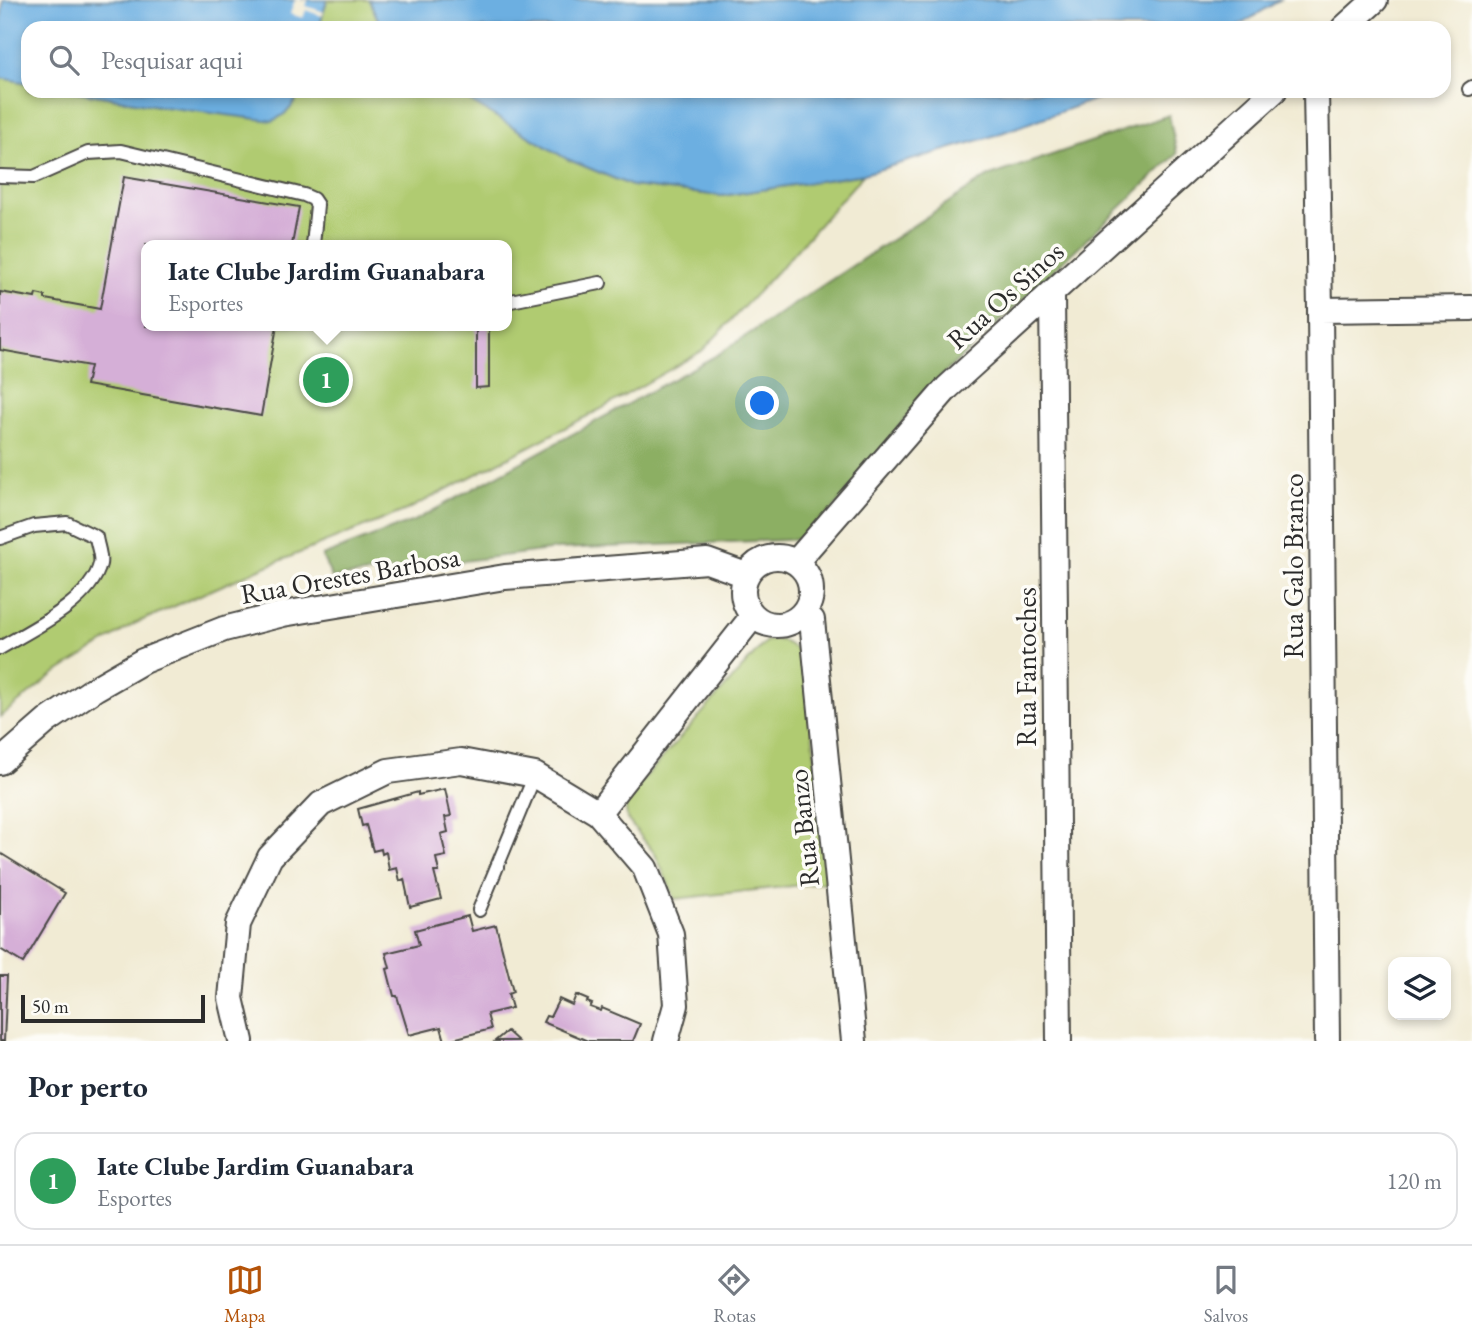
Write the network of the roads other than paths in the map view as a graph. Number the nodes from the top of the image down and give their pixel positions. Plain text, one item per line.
1 (1375, 0) edge
2 (1352, 21) edge
3 (1266, 98) edge
4 (1316, 98) edge
5 (0, 176) edge
6 (314, 240) edge
7 (600, 283) dead end
8 (1052, 293) junction
9 (512, 301) edge
10 (1472, 308) edge
11 (1321, 310) junction
12 (0, 538) edge
13 (796, 562) junction
14 (746, 575) junction
15 (803, 612) junction
16 (753, 616) junction
17 (0, 648) edge
18 (0, 762) edge
19 (535, 775) junction
20 (598, 813) junction
21 (479, 910) dead end
22 (241, 1041) edge
23 (666, 1041) edge
24 (854, 1041) edge
25 (1059, 1041) edge
26 (1327, 1041) edge

1 - 2 street
3 - 8 street, Rua Os Sinos
4 - 11 street, Rua Galo Branco
5 - 6 lane
7 - 9 lane
8 - 13 street, Rua Os Sinos
8 - 25 street, Rua Fantoches
10 - 11 street
11 - 26 street, Rua Galo Branco
12 - 17 lane
13 - 14 street
13 - 15 street
14 - 16 street
14 - 18 street, Rua Orestes Barbosa
15 - 16 street
15 - 24 street, Rua Banzo
16 - 20 street
19 - 20 street
19 - 21 lane
19 - 22 street
20 - 23 street

